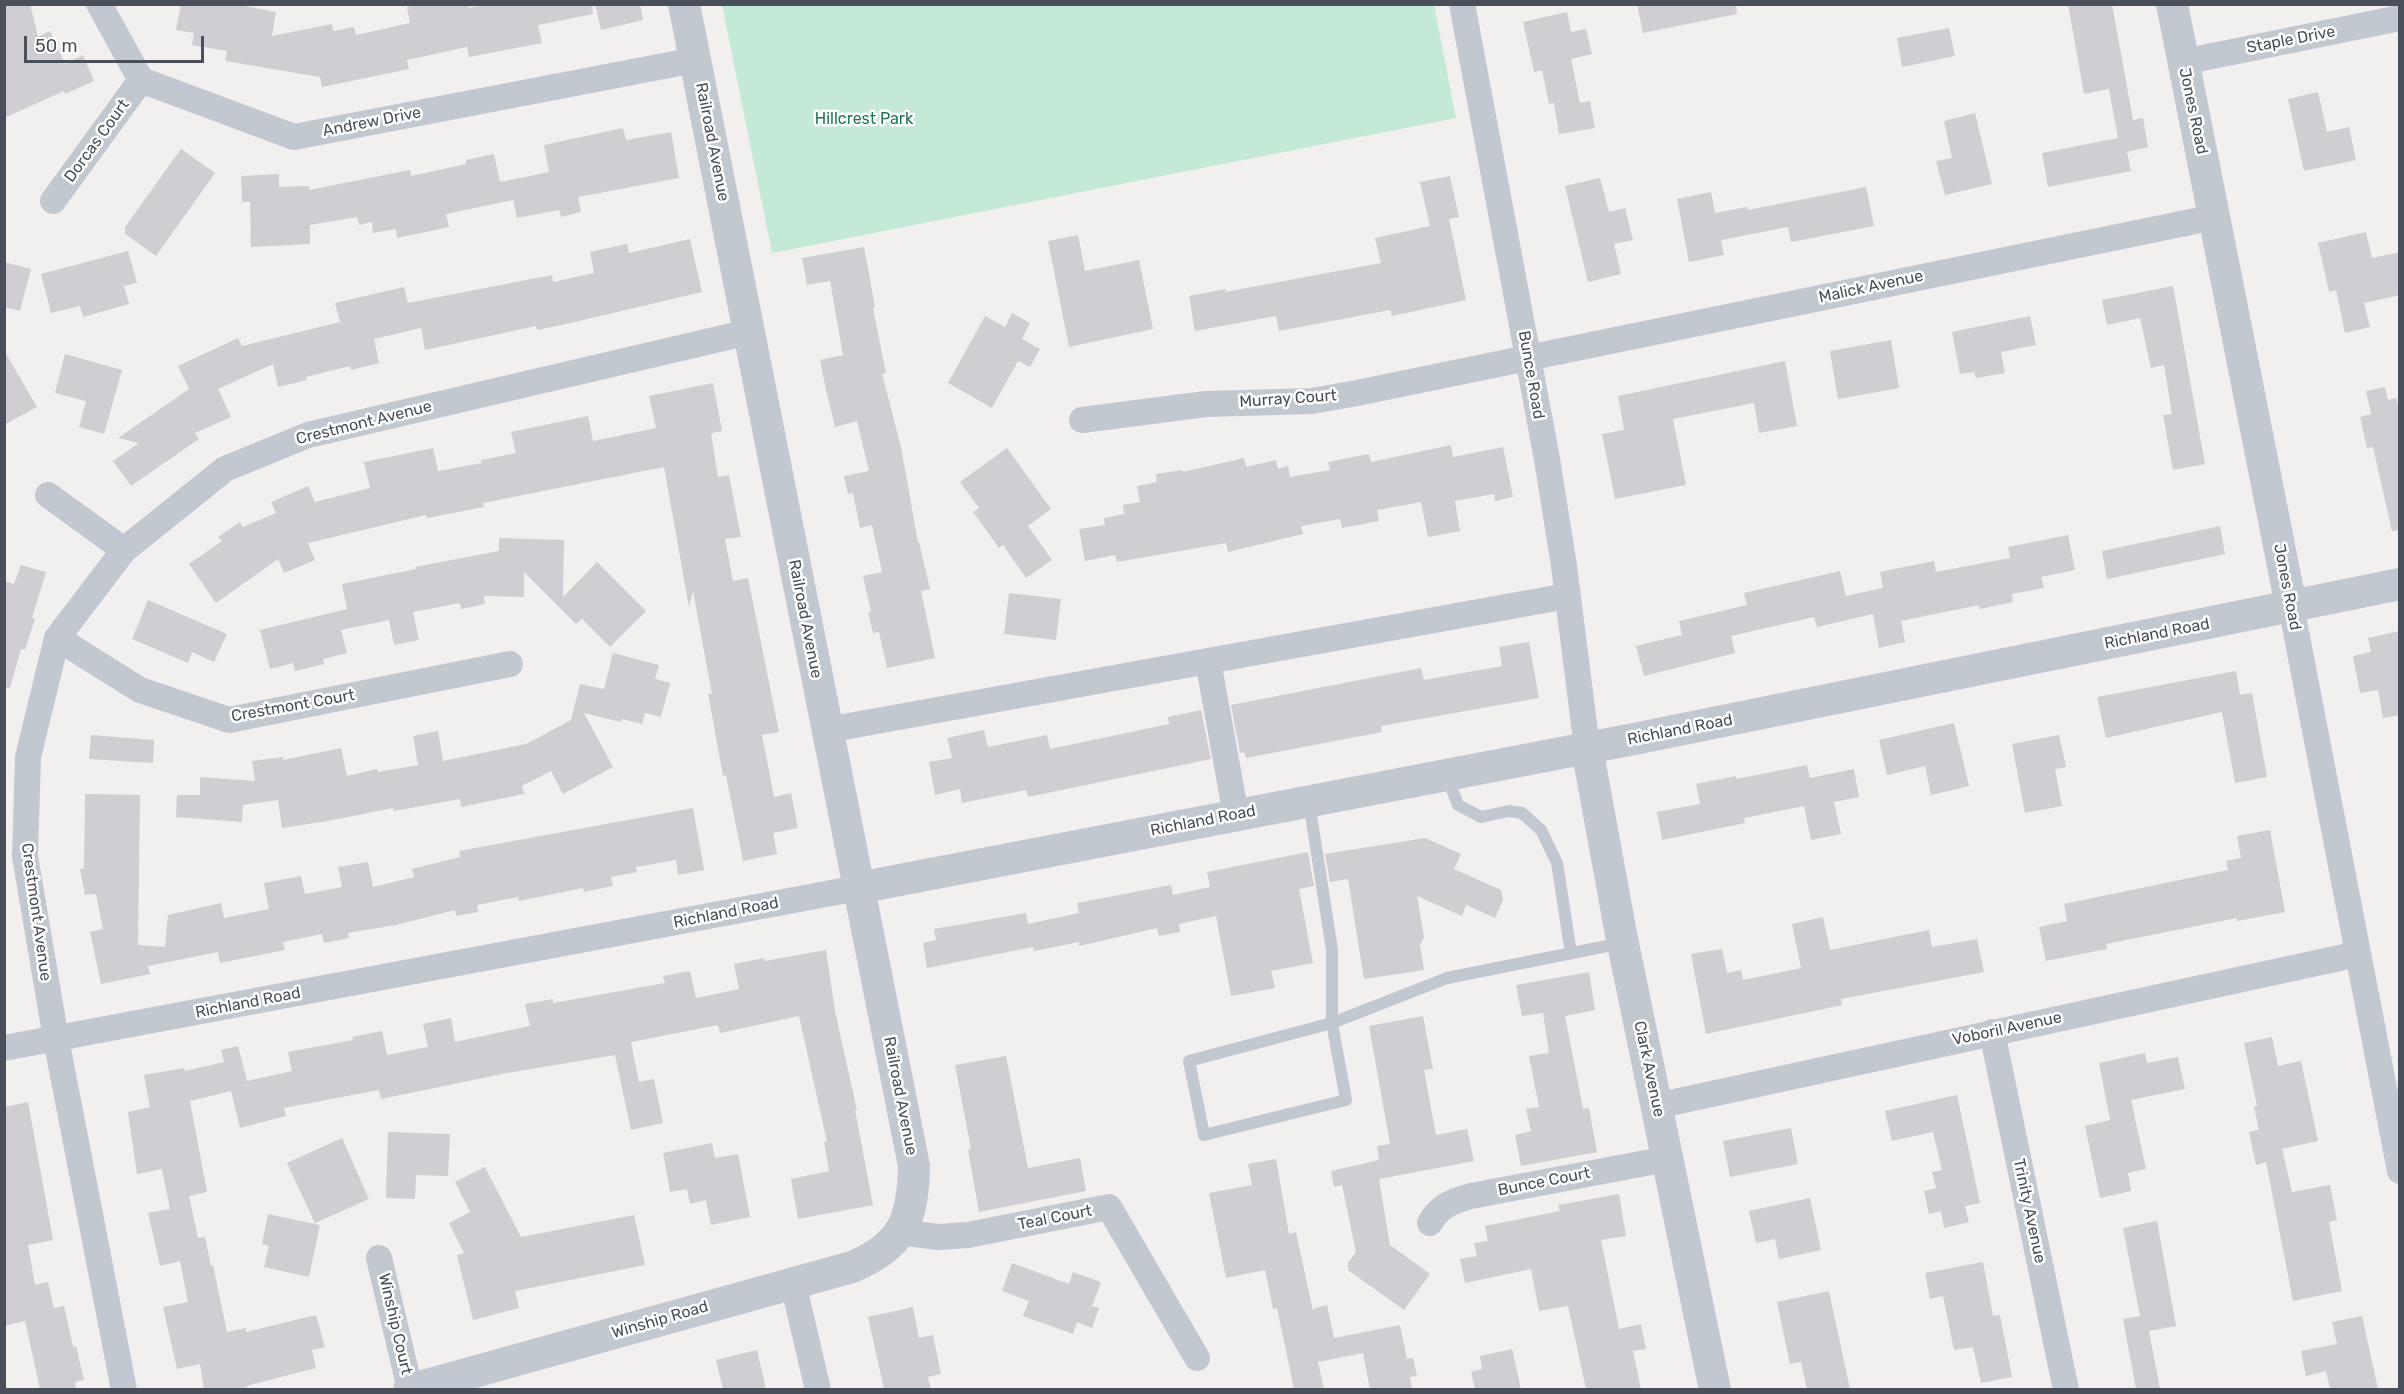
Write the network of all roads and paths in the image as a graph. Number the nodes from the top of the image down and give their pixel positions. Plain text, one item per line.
1 (99, 4) edge
2 (684, 4) edge
3 (1462, 4) edge
4 (2172, 4) edge
5 (2400, 18) edge
6 (695, 60) junction
7 (2183, 62) junction
8 (141, 80) junction
9 (53, 201) dead end
10 (2215, 217) junction
11 (749, 332) junction
12 (1528, 357) junction
13 (1082, 420) dead end
14 (48, 495) dead end
15 (124, 550) junction
16 (2400, 584) edge
17 (1567, 596) junction
18 (2291, 606) junction
19 (57, 638) junction
20 (1208, 661) junction
21 (510, 664) dead end
22 (827, 730) junction
23 (1587, 748) junction
24 (1446, 775) junction
25 (1309, 801) junction
26 (1236, 815) junction
27 (858, 888) junction
28 (1623, 943) junction
29 (1571, 953) junction
30 (2358, 954) junction
31 (1332, 1023) junction
32 (1992, 1032) junction
33 (56, 1039) junction
34 (4, 1048) edge
35 (1656, 1106) junction
36 (1667, 1159) junction
37 (2400, 1171) edge
38 (1430, 1222) dead end
39 (899, 1232) junction
40 (379, 1258) dead end
41 (793, 1282) junction
42 (1197, 1358) dead end
43 (124, 1389) edge
44 (410, 1389) edge
45 (818, 1389) edge
46 (1715, 1389) edge
47 (2066, 1389) edge

1 - 8 street
2 - 6 street, Railroad Avenue
3 - 12 street, Bunce Road
4 - 7 street, Jones Road
5 - 7 street, Staple Drive
6 - 8 street, Andrew Drive
6 - 11 street, Railroad Avenue
7 - 10 street, Jones Road
8 - 9 street, Dorcas Court
10 - 12 street, Malick Avenue
10 - 18 street, Jones Road
11 - 15 street, Crestmont Avenue
11 - 22 street, Railroad Avenue
12 - 13 street, Murray Court
12 - 17 street, Bunce Road
14 - 15 street
15 - 19 street, Crestmont Avenue
16 - 18 street, Richland Road
17 - 20 street
17 - 23 street, Bunce Road
18 - 23 street, Richland Road
18 - 30 street, Jones Road
19 - 21 street, Crestmont Court
19 - 33 street, Crestmont Avenue
20 - 22 street
20 - 26 street
22 - 27 street, Railroad Avenue
23 - 24 street, Richland Road
23 - 28 street, Clark Avenue
24 - 25 street, Richland Road
24 - 29 lane
25 - 26 street, Richland Road
25 - 31 lane
26 - 27 street, Richland Road
27 - 33 street, Richland Road
27 - 39 street, Railroad Avenue
28 - 29 lane
28 - 35 street, Clark Avenue
29 - 31 lane
30 - 32 street, Voboril Avenue
30 - 37 street, Jones Road
31 - 31 lane
32 - 35 street, Voboril Avenue
32 - 47 street, Trinity Avenue
33 - 34 street, Richland Road
33 - 43 street, Crestmont Avenue
35 - 36 street, Clark Avenue
36 - 38 street, Bunce Court
36 - 46 street, Clark Avenue
39 - 41 street, Winship Road
39 - 42 street, Teal Court
40 - 44 street, Winship Court
41 - 44 street, Winship Road
41 - 45 street

